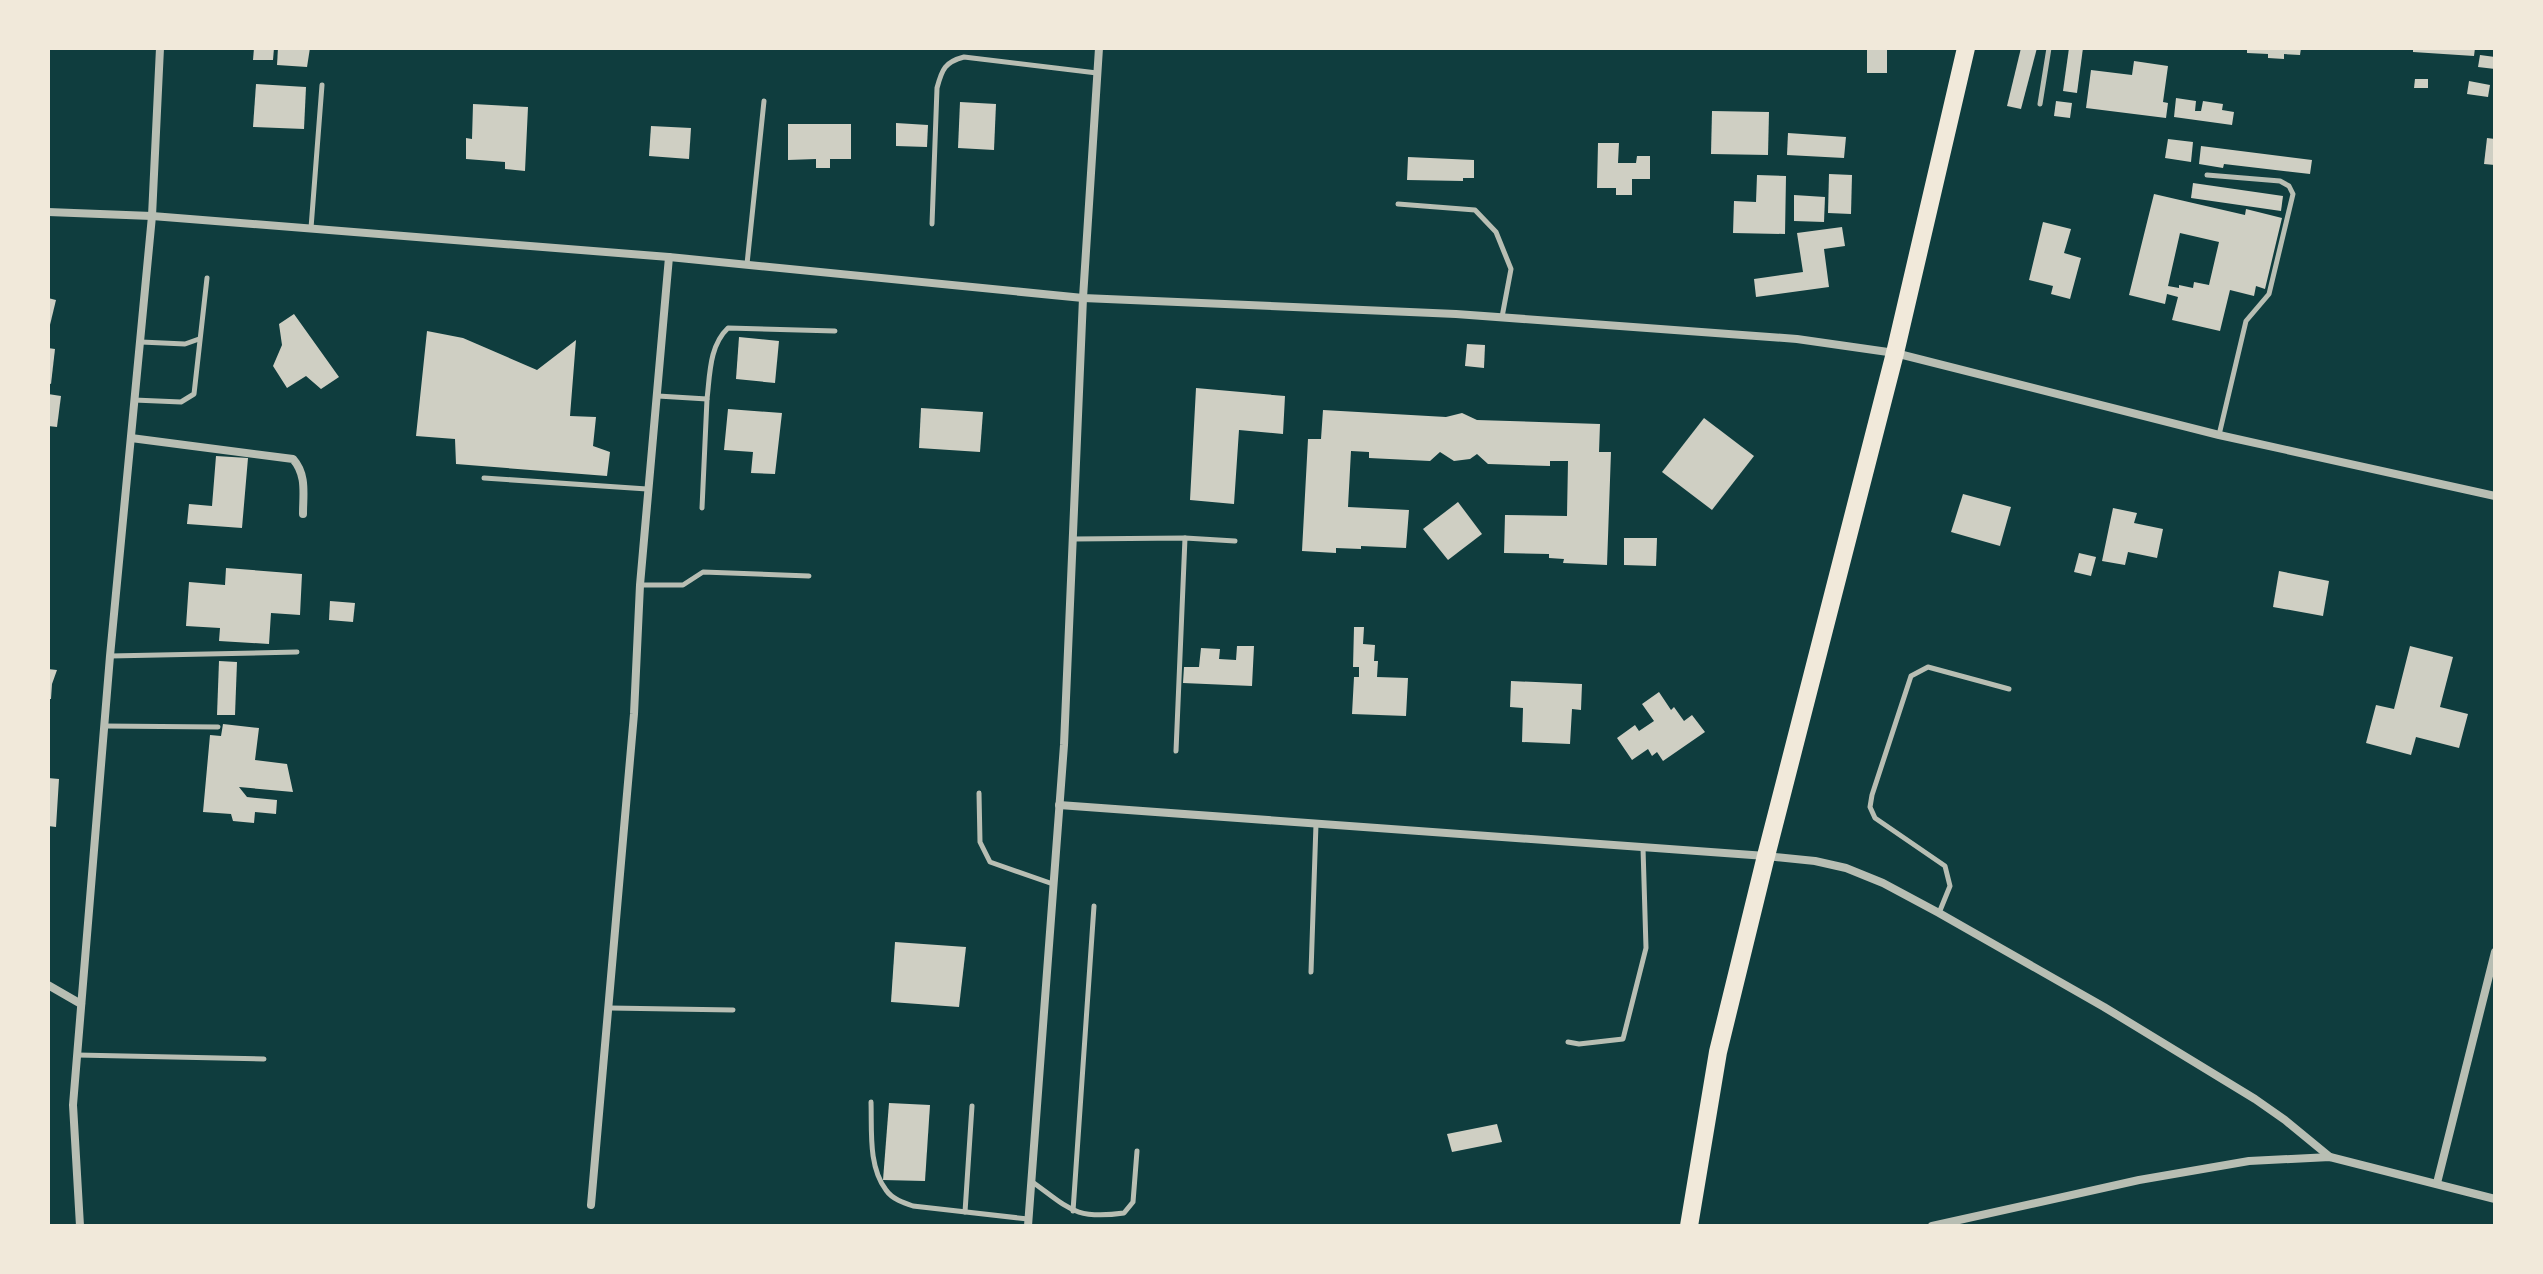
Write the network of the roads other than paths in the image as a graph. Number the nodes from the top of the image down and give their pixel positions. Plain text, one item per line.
1 (160, 48) edge
2 (1099, 48) edge
3 (1966, 48) edge
4 (2049, 48) edge
5 (1097, 73) junction
6 (322, 85) dead end
7 (764, 101) dead end
8 (2040, 104) dead end
9 (2207, 175) dead end
10 (1398, 204) dead end
11 (48, 212) edge
12 (152, 216) junction
13 (932, 224) dead end
14 (311, 228) junction
15 (669, 257) junction
16 (747, 265) junction
17 (207, 278) dead end
18 (1083, 298) junction
19 (1502, 317) junction
20 (835, 331) dead end
21 (199, 339) junction
22 (140, 342) junction
23 (1895, 353) junction
24 (658, 396) junction
25 (707, 399) junction
26 (134, 400) junction
27 (2219, 435) junction
28 (131, 438) junction
29 (484, 478) dead end
30 (647, 489) junction
31 (2495, 496) edge
32 (702, 508) dead end
33 (303, 514) dead end
34 (1185, 538) junction
35 (1074, 539) junction
36 (1235, 541) dead end
37 (809, 576) dead end
38 (640, 585) junction
39 (297, 652) dead end
40 (110, 656) junction
41 (2009, 689) dead end
42 (104, 726) junction
43 (218, 727) dead end
44 (1176, 751) dead end
45 (979, 793) dead end
46 (1059, 805) junction
47 (1316, 824) junction
48 (1643, 847) junction
49 (1766, 856) junction
50 (1053, 884) junction
51 (1094, 906) dead end
52 (1939, 913) junction
53 (2495, 952) edge
54 (1311, 972) dead end
55 (48, 985) edge
56 (81, 1004) junction
57 (610, 1008) junction
58 (733, 1010) dead end
59 (1568, 1042) dead end
60 (77, 1055) junction
61 (264, 1059) dead end
62 (871, 1102) dead end
63 (972, 1106) dead end
64 (1137, 1151) dead end
65 (2330, 1157) junction
66 (1031, 1181) junction
67 (2437, 1183) junction
68 (2495, 1199) edge
69 (591, 1205) dead end
70 (1073, 1211) junction
71 (965, 1212) junction
72 (1028, 1224) edge
73 (80, 1226) edge
74 (1689, 1226) edge
75 (1932, 1226) edge

1 - 12 street
2 - 5 street
3 - 23 highway
4 - 8 lane
5 - 13 lane
5 - 18 street
6 - 14 lane
7 - 16 lane
9 - 27 lane
10 - 19 lane
11 - 12 street
12 - 14 street
12 - 22 street
14 - 15 street
15 - 16 street
15 - 24 street
16 - 18 street
17 - 21 lane
18 - 19 street
18 - 35 street
19 - 23 street
20 - 25 lane
21 - 22 lane
21 - 26 lane
22 - 26 street
23 - 27 street
23 - 49 highway
24 - 25 lane
24 - 30 street
25 - 32 lane
26 - 28 street
27 - 31 street
28 - 33 street
28 - 40 street
29 - 30 lane
30 - 38 street
34 - 35 lane
34 - 36 lane
34 - 44 lane
35 - 46 street
37 - 38 lane
38 - 57 street
39 - 40 lane
40 - 42 street
41 - 52 lane
42 - 43 lane
42 - 56 street
45 - 50 lane
46 - 47 street
46 - 50 street
47 - 48 street
47 - 54 lane
48 - 49 street
48 - 59 lane
49 - 52 street
49 - 74 highway
50 - 66 street
51 - 70 lane
52 - 65 street
53 - 67 street
55 - 56 street
56 - 60 street
57 - 58 lane
57 - 69 street
60 - 61 lane
60 - 73 street
62 - 71 lane
63 - 71 lane
64 - 70 lane
65 - 67 street
65 - 75 street
66 - 70 lane
66 - 72 street
67 - 68 street
71 - 72 lane

